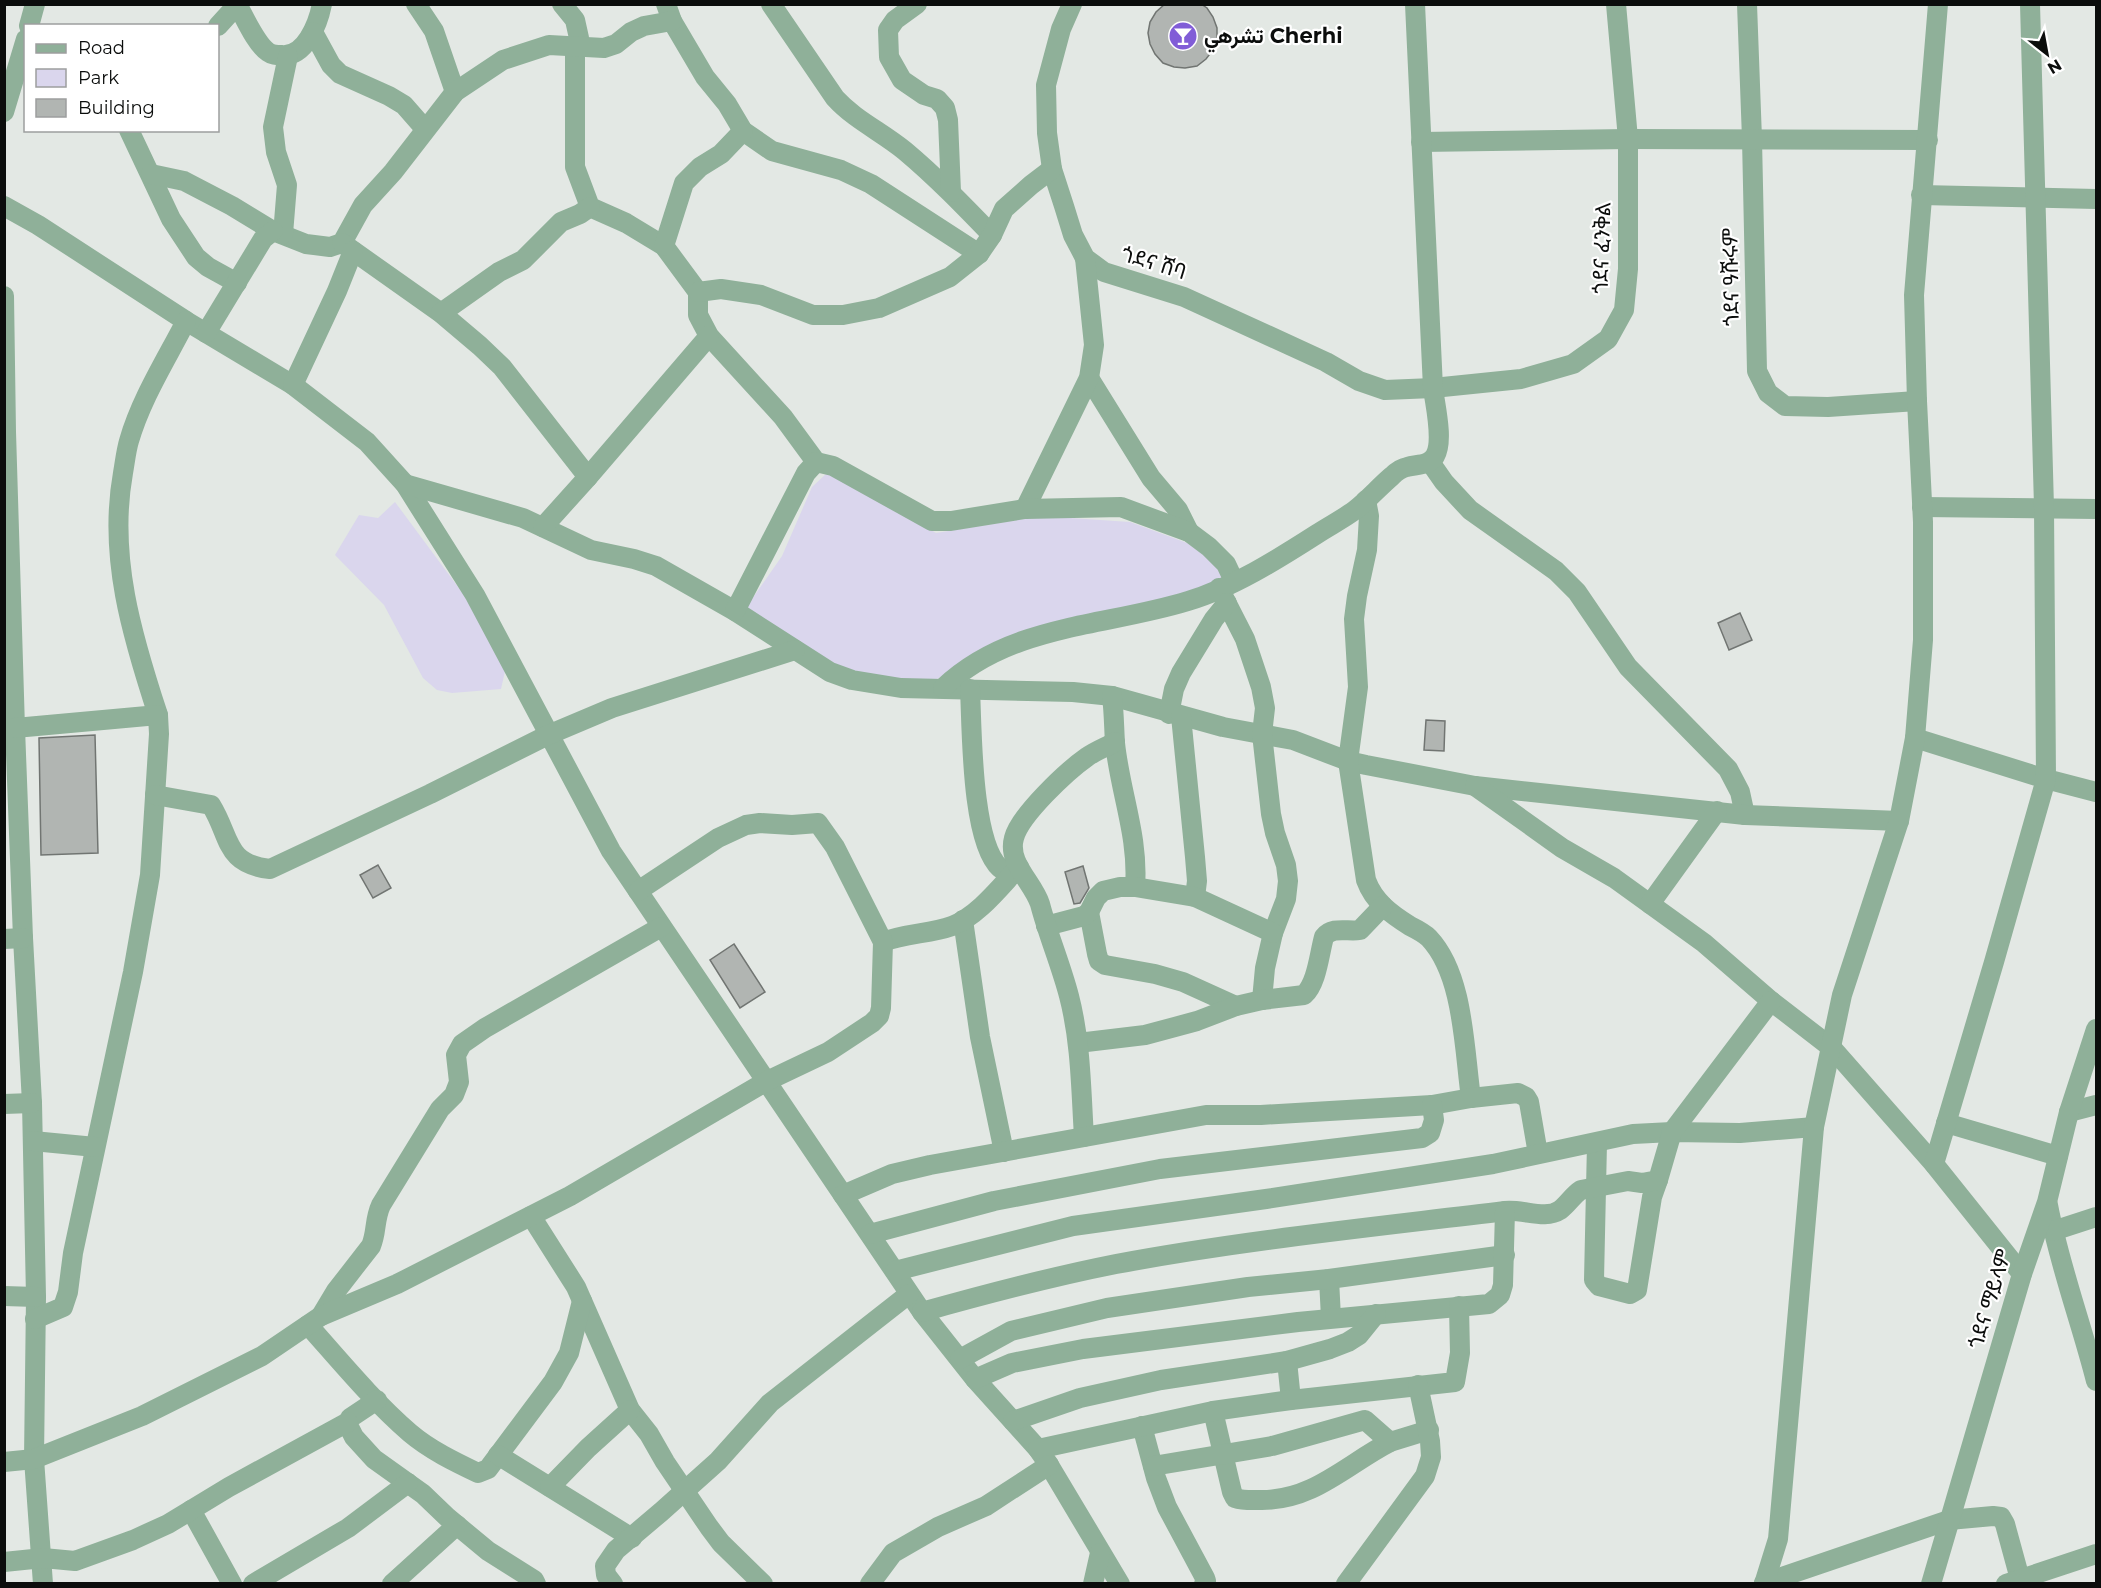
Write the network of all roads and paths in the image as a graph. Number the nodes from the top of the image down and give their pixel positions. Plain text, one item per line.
1 (35, 4) edge
2 (322, 4) edge
3 (416, 4) edge
4 (562, 4) edge
5 (771, 4) edge
6 (917, 4) edge
7 (1072, 4) edge
8 (1415, 4) edge
9 (1616, 4) edge
10 (1747, 4) edge
11 (1938, 4) edge
12 (2030, 4) edge
13 (237, 5) edge
14 (669, 13) edge
15 (30, 24) edge
16 (219, 25) edge
17 (313, 32) junction
18 (24, 46) edge
19 (575, 46) junction
20 (288, 56) junction
21 (455, 92) junction
22 (4, 112) edge
23 (425, 129) junction
24 (743, 131) junction
25 (130, 132) edge
26 (1628, 139) junction
27 (1752, 139) junction
28 (1928, 140) junction
29 (1421, 142) junction
30 (1052, 169) junction
31 (151, 174) junction
32 (951, 192) junction
33 (1921, 195) junction
34 (2036, 199) junction
35 (2097, 199) edge
36 (4, 206) edge
37 (590, 207) junction
38 (278, 232) junction
39 (992, 235) junction
40 (664, 246) junction
41 (347, 247) junction
42 (980, 254) junction
43 (1085, 258) junction
44 (237, 283) junction
45 (698, 292) junction
46 (4, 296) edge
47 (441, 314) junction
48 (186, 321) junction
49 (206, 333) junction
50 (709, 336) junction
51 (1089, 378) junction
52 (293, 385) junction
53 (1433, 388) junction
54 (1385, 390) joint
55 (1917, 401) junction
56 (816, 462) junction
57 (1430, 462) junction
58 (588, 477) junction
59 (405, 484) junction
60 (1366, 500) junction
61 (1922, 507) junction
62 (2044, 507) junction
63 (1025, 509) junction
64 (2097, 509) edge
65 (543, 528) junction
66 (1189, 532) junction
67 (1227, 591) junction
68 (735, 611) junction
69 (795, 650) junction
70 (943, 688) junction
71 (970, 689) junction
72 (1112, 696) junction
73 (158, 715) junction
74 (1175, 715) junction
75 (15, 728) junction
76 (1262, 734) junction
77 (548, 735) junction
78 (1916, 738) junction
79 (1115, 742) junction
80 (1348, 761) junction
81 (2046, 779) junction
82 (1475, 786) junction
83 (2097, 792) edge
84 (155, 795) junction
85 (10, 804) edge
86 (1717, 811) junction
87 (1745, 815) junction
88 (1899, 821) junction
89 (1015, 871) junction
90 (1135, 886) junction
91 (638, 891) junction
92 (1195, 897) junction
93 (1650, 904) junction
94 (1383, 906) junction
95 (1089, 912) junction
96 (963, 920) junction
97 (1046, 926) junction
98 (661, 927) junction
99 (1274, 933) junction
100 (14, 938) edge
101 (883, 942) junction
102 (1262, 1000) junction
103 (1771, 1001) junction
104 (1236, 1006) junction
105 (2097, 1029) edge
106 (1078, 1043) junction
107 (1832, 1048) junction
108 (767, 1081) junction
109 (1471, 1098) junction
110 (32, 1103) junction
111 (4, 1104) edge
112 (1432, 1105) junction
113 (2097, 1105) edge
114 (2069, 1112) junction
115 (1946, 1123) junction
116 (1814, 1127) junction
117 (1672, 1132) junction
118 (1084, 1137) junction
119 (33, 1141) junction
120 (1597, 1143) junction
121 (95, 1147) junction
122 (1004, 1152) junction
123 (1538, 1154) junction
124 (2058, 1156) junction
125 (1934, 1164) junction
126 (1658, 1180) junction
127 (1596, 1186) junction
128 (843, 1195) junction
129 (2047, 1202) junction
130 (1505, 1211) junction
131 (531, 1216) junction
132 (2097, 1217) edge
133 (2053, 1231) junction
134 (870, 1234) junction
135 (1505, 1255) junction
136 (895, 1271) junction
137 (2022, 1274) junction
138 (1329, 1279) junction
139 (909, 1294) junction
140 (4, 1296) edge
141 (36, 1297) junction
142 (582, 1301) junction
143 (1459, 1306) junction
144 (921, 1312) junction
145 (1376, 1314) junction
146 (1331, 1318) junction
147 (35, 1319) junction
148 (314, 1321) junction
149 (2090, 1329) edge
150 (960, 1359) junction
151 (1287, 1361) junction
152 (975, 1379) junction
153 (2097, 1381) edge
154 (1418, 1385) junction
155 (377, 1400) junction
156 (1291, 1400) junction
157 (630, 1410) junction
158 (1213, 1411) junction
159 (1012, 1421) junction
160 (348, 1422) junction
161 (1142, 1426) junction
162 (1429, 1430) junction
163 (1390, 1442) junction
164 (498, 1455) junction
165 (1225, 1455) junction
166 (1043, 1457) junction
167 (34, 1459) junction
168 (4, 1462) edge
169 (1153, 1466) junction
170 (408, 1483) junction
171 (550, 1488) junction
172 (685, 1491) junction
173 (192, 1510) junction
174 (1949, 1520) junction
175 (457, 1525) junction
176 (632, 1538) junction
177 (1100, 1553) junction
178 (2097, 1554) edge
179 (42, 1558) junction
180 (4, 1562) edge
181 (2013, 1581) edge
182 (1764, 1583) edge
183 (44, 1584) edge
184 (232, 1584) edge
185 (253, 1584) edge
186 (392, 1584) edge
187 (536, 1584) edge
188 (613, 1584) edge
189 (762, 1584) edge
190 (870, 1584) edge
191 (1093, 1584) edge
192 (1120, 1584) edge
193 (1204, 1584) edge
194 (1346, 1584) edge
195 (1931, 1584) edge

1 - 15 street
2 - 17 street
3 - 21 street
4 - 19 street
5 - 32 street
6 - 32 street
7 - 30 street, ጎደና ሸባ
8 - 29 street
9 - 26 street, ጎደና ፈንቅል
10 - 27 street, ጎደና ዓሹሩም
11 - 28 street
12 - 34 street
13 - 16 street
13 - 20 street
14 - 19 street
14 - 24 street
17 - 20 street
17 - 23 street
18 - 22 street
19 - 21 street
19 - 37 street
20 - 38 street
21 - 23 street
23 - 41 street
24 - 40 street
24 - 42 street
25 - 31 street
26 - 27 street
26 - 29 street
26 - 53 street, ጎደና ፈንቅል
27 - 28 street
27 - 55 street, ጎደና ዓሹሩም
28 - 33 street
29 - 53 street
30 - 39 street
30 - 43 street, ጎደና ሸባ
31 - 38 street
31 - 44 street
32 - 39 street
33 - 34 street
33 - 55 street
34 - 35 street
34 - 62 street
36 - 48 street
37 - 40 street
37 - 47 street
38 - 41 street
38 - 44 street
39 - 42 street
40 - 45 street
41 - 47 street
41 - 52 street
42 - 45 street
43 - 51 street
43 - 54 street, ጎደና ሸባ
44 - 49 street
45 - 50 street
46 - 75 street
47 - 58 street
48 - 49 street
48 - 73 street
49 - 52 street
50 - 56 street
50 - 58 street
51 - 63 street
51 - 66 street
52 - 59 street
53 - 54 street, ጎደና ፈንቅል
53 - 57 street
55 - 61 street
56 - 63 street
56 - 68 street
57 - 60 street
57 - 87 street
58 - 65 street
59 - 65 street
59 - 77 street
60 - 67 street
60 - 80 street
61 - 62 street
61 - 78 street
62 - 64 street
62 - 81 street
63 - 66 street
65 - 68 street
66 - 67 street
67 - 70 street
67 - 74 street
67 - 76 street
68 - 69 street
69 - 70 street
69 - 77 street
70 - 71 street
71 - 72 street
71 - 89 street
72 - 74 street
72 - 79 street
73 - 75 street
73 - 84 street
74 - 76 street
74 - 92 street
75 - 85 street
76 - 80 street
76 - 99 street
77 - 84 street
77 - 91 street
78 - 81 street
78 - 88 street
79 - 89 street
79 - 90 street
80 - 82 street
80 - 94 street
81 - 83 street
81 - 115 street
82 - 86 street
82 - 93 street
84 - 121 street
85 - 100 street
86 - 87 street
86 - 93 street
87 - 88 street
88 - 107 street
89 - 96 street
89 - 97 street
90 - 92 street
90 - 95 street
91 - 98 street
91 - 101 street
92 - 99 street
93 - 103 street
94 - 102 street
94 - 109 street
95 - 97 street
95 - 104 street
96 - 101 street
96 - 122 street
97 - 106 street
98 - 108 street
98 - 148 street
99 - 102 street
100 - 110 street
101 - 108 street
102 - 104 street
103 - 107 street
103 - 117 street
104 - 106 street
105 - 114 street, ጎደና ማይላም
106 - 118 street
107 - 116 street
107 - 125 street
108 - 128 street
108 - 131 street
109 - 112 street
109 - 123 street
110 - 111 street
110 - 119 street
112 - 118 street
112 - 134 street
113 - 114 street
114 - 124 street, ጎደና ማይላም
115 - 124 street
115 - 125 street
116 - 117 street
116 - 182 street
117 - 120 street
117 - 126 street
118 - 122 street
119 - 121 street
119 - 141 street
120 - 123 street
120 - 127 street
121 - 147 street
122 - 128 street
123 - 136 street
124 - 129 street, ጎደና ማይላም
125 - 137 street
126 - 127 street
126 - 127 street
127 - 130 street
128 - 134 street
129 - 133 street
129 - 137 street, ጎደና ማይላም
130 - 135 street
130 - 144 street
131 - 142 street
131 - 148 street
132 - 133 street
133 - 149 street
134 - 136 street
135 - 138 street
135 - 143 street
136 - 139 street
137 - 174 street, ጎደና ማይላም
138 - 146 street
138 - 150 street
139 - 144 street
139 - 172 street
140 - 141 street
141 - 147 street
142 - 157 street
142 - 164 street
143 - 145 street
143 - 154 street
144 - 150 street
145 - 146 street
145 - 151 street
146 - 152 street
147 - 167 street
148 - 155 street
148 - 167 street
149 - 153 street
150 - 152 street
151 - 156 street
151 - 159 street
152 - 159 street
154 - 156 street
154 - 162 street
155 - 160 street
155 - 164 street
156 - 158 street
157 - 171 street
157 - 172 street
158 - 161 street
158 - 165 street
159 - 166 street
160 - 170 street
160 - 173 street
161 - 166 street
161 - 169 street
162 - 163 street
162 - 194 street
163 - 165 street
163 - 165 street
164 - 171 street
165 - 169 street
166 - 177 street
166 - 190 street
167 - 168 street
167 - 179 street
169 - 193 street
170 - 175 street
170 - 185 street
171 - 176 street
172 - 176 street
172 - 189 street
173 - 179 street
173 - 184 street
174 - 181 street
174 - 182 street
174 - 195 street, ጎደና ማይላም
175 - 186 street
175 - 187 street
176 - 188 street
177 - 191 street
177 - 192 street
178 - 181 street
179 - 180 street
179 - 183 street

